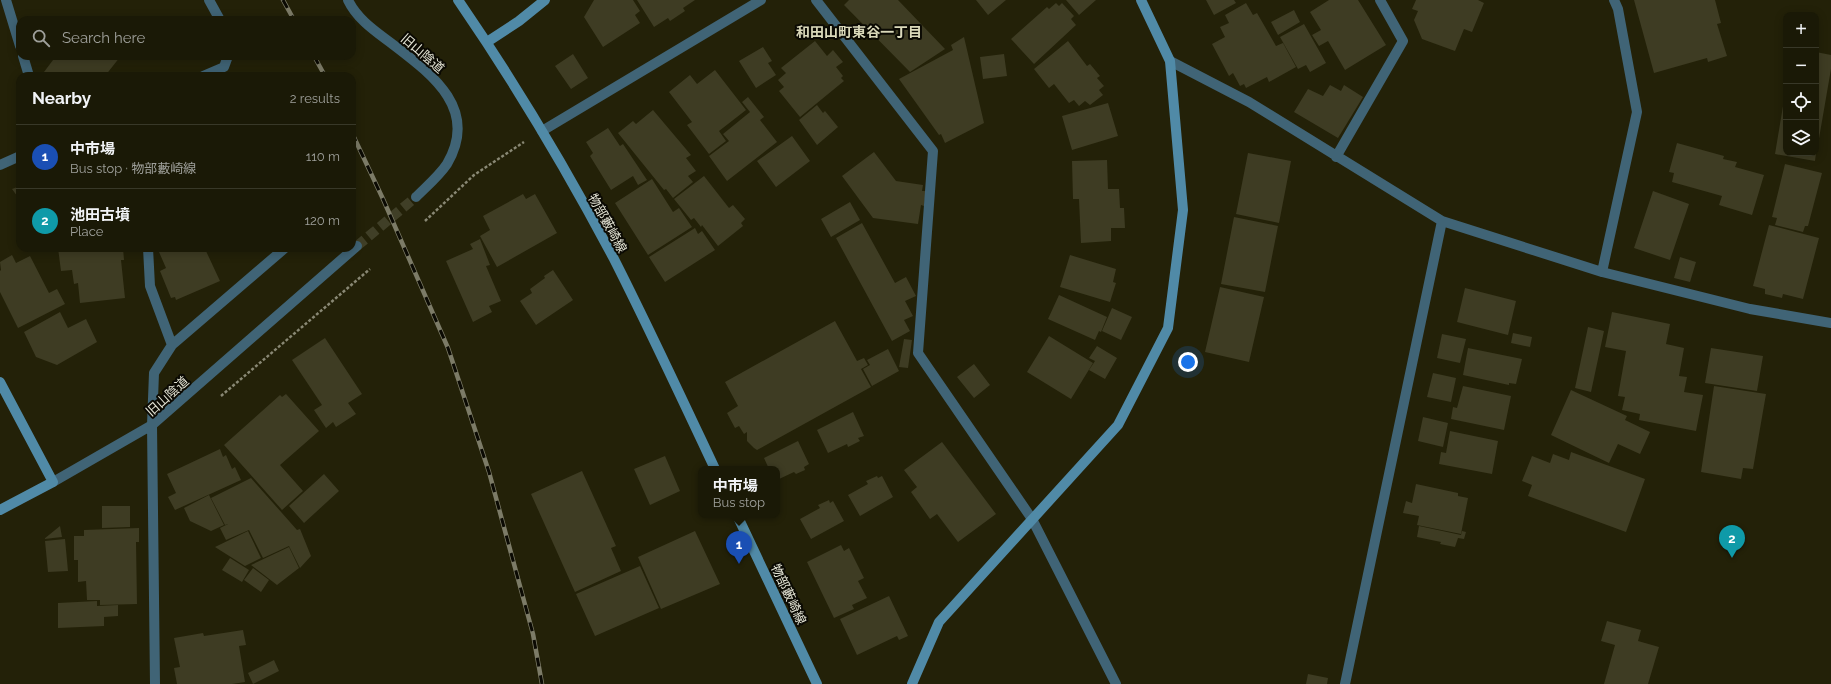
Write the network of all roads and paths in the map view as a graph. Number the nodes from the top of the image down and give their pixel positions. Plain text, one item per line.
1 (6, 0) edge
2 (209, 0) edge
3 (348, 0) edge
4 (458, 0) edge
5 (545, 0) edge
6 (761, 0) edge
7 (816, 0) edge
8 (1141, 0) edge
9 (1380, 0) edge
10 (1614, 0) edge
11 (749, 3) edge
12 (218, 16) edge
13 (16, 33) edge
14 (487, 42) junction
15 (24, 60) edge
16 (227, 60) edge
17 (1170, 61) junction
18 (28, 72) edge
19 (212, 72) edge
20 (542, 131) junction
21 (1336, 157) junction
22 (16, 158) edge
23 (0, 165) edge
24 (416, 197) tunnel mouth
25 (424, 221) dead end
26 (1442, 221) junction
27 (148, 252) edge
28 (280, 252) edge
29 (350, 252) tunnel mouth
30 (370, 270) dead end
31 (1602, 272) junction
32 (1831, 323) edge
33 (172, 345) junction
34 (0, 382) edge
35 (217, 399) dead end
36 (152, 425) junction
37 (714, 466) edge
38 (53, 482) junction
39 (0, 510) edge
40 (738, 518) edge
41 (1032, 519) junction
42 (155, 684) edge
43 (817, 684) edge
44 (912, 684) edge
45 (1116, 684) edge
46 (1345, 684) edge

1 - 13 street
2 - 12 street
3 - 24 street, 旧山陰道
4 - 14 street, 物部藪崎線
5 - 14 street
6 - 11 street
7 - 41 street
8 - 17 street
9 - 21 street
10 - 31 street
11 - 20 street
14 - 20 street, 物部藪崎線
15 - 18 street
16 - 19 street
17 - 21 street
17 - 41 street
20 - 25 path
20 - 37 street, 物部藪崎線
21 - 26 street
22 - 23 street
26 - 31 street
26 - 46 street
27 - 33 street
28 - 33 street
29 - 36 street, 旧山陰道
30 - 35 path
31 - 32 street
33 - 36 street
34 - 38 street
36 - 38 street
36 - 42 street, 旧山陰道
38 - 39 street
40 - 43 street, 物部藪崎線
41 - 44 street
41 - 45 street

